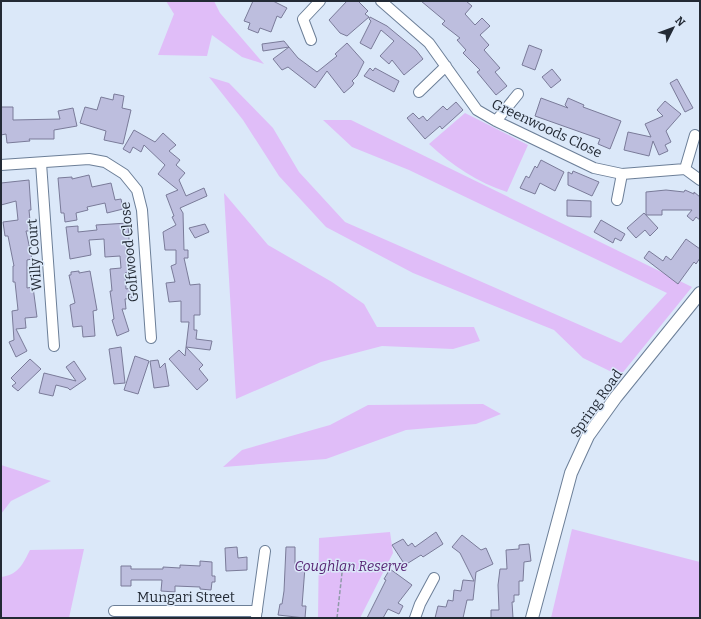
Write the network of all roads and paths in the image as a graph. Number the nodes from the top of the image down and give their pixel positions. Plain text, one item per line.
1 (320, 1) edge
2 (381, 1) edge
3 (311, 40) dead end
4 (446, 66) junction
5 (419, 92) dead end
6 (518, 94) dead end
7 (496, 121) junction
8 (695, 135) dead end
9 (41, 163) junction
10 (1, 165) edge
11 (685, 168) junction
12 (622, 174) junction
13 (700, 180) edge
14 (617, 200) dead end
15 (700, 293) edge
16 (151, 338) dead end
17 (54, 346) dead end
18 (265, 550) dead end
19 (343, 564) dead end
20 (434, 578) dead end
21 (114, 611) dead end
22 (257, 615) edge
23 (337, 618) edge
24 (415, 618) edge
25 (532, 618) edge

1 - 3 street
2 - 4 street, Greenwoods Close
4 - 5 street
4 - 7 street, Greenwoods Close
6 - 7 street
7 - 12 street, Greenwoods Close
8 - 11 street
9 - 10 street, Golfwood Close
9 - 16 street, Golfwood Close
9 - 17 street, Willy Court
11 - 12 street, Greenwoods Close
11 - 13 street
12 - 14 street
15 - 25 main road, Spring Road
18 - 22 street
19 - 23 path
20 - 24 street
21 - 22 street, Mungari Street

